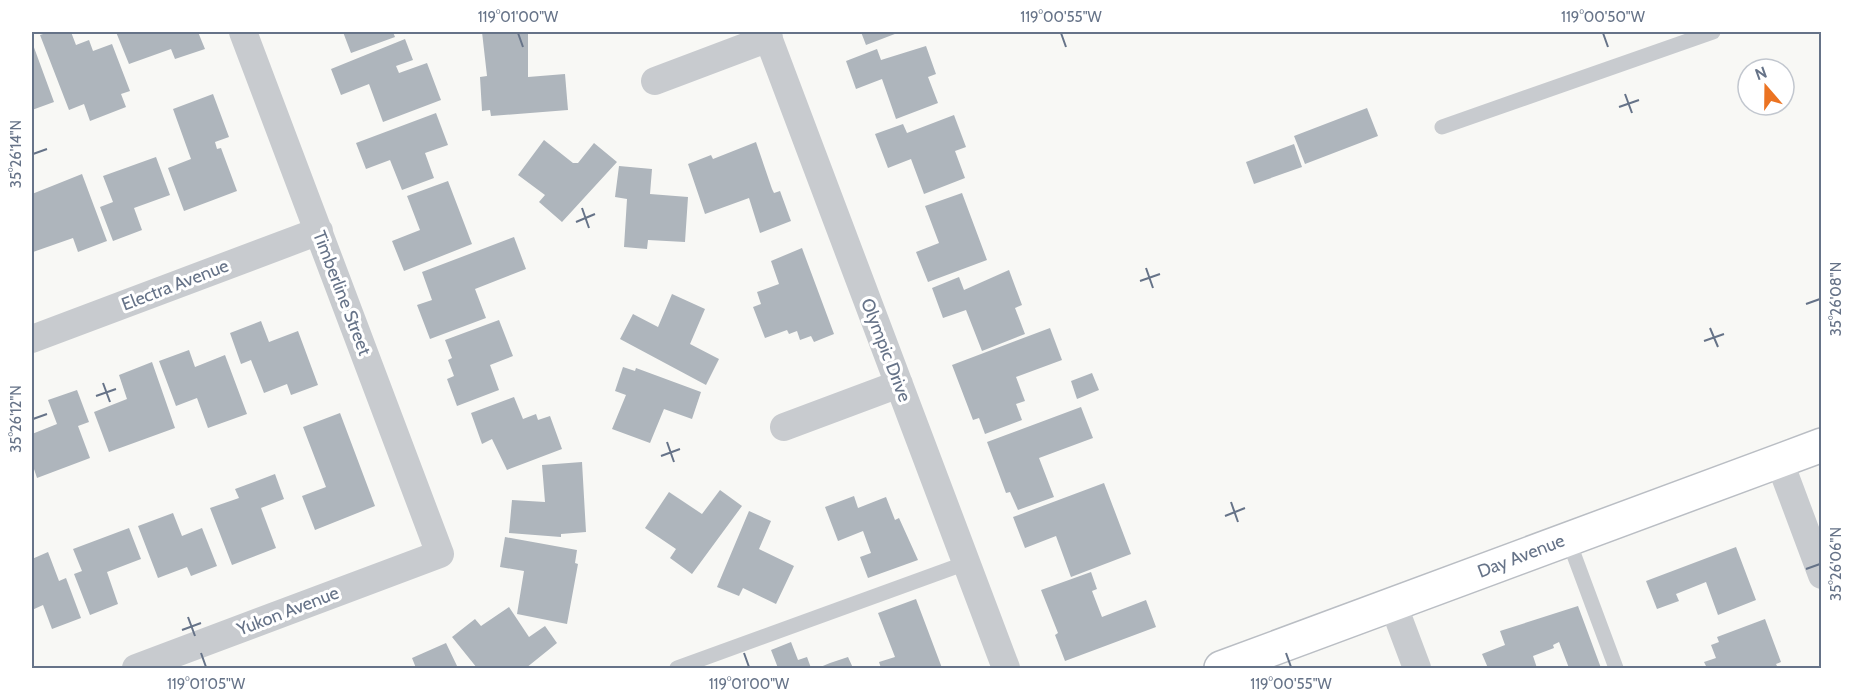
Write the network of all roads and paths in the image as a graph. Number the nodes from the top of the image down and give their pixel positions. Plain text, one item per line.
1 (243, 32) edge
2 (1713, 32) edge
3 (767, 35) edge
4 (655, 81) dead end
5 (1443, 127) dead end
6 (319, 231) junction
7 (32, 339) edge
8 (899, 384) junction
9 (784, 427) dead end
10 (1821, 445) edge
11 (1779, 460) junction
12 (1568, 539) junction
13 (440, 554) joint
14 (966, 563) junction
15 (1821, 575) edge
16 (1394, 604) junction
17 (136, 669) edge
18 (677, 669) edge
19 (1006, 669) edge
20 (1221, 669) edge
21 (1417, 669) edge
22 (1616, 669) edge

1 - 6 street, Timberline Street
2 - 5 lane
3 - 4 street
3 - 8 street, Olympic Drive
6 - 7 street, Electra Avenue
6 - 13 street, Timberline Street
8 - 9 street
8 - 14 street, Olympic Drive
10 - 11 street, Day Avenue
11 - 12 street, Day Avenue
11 - 15 street
12 - 16 street, Day Avenue
12 - 22 lane
13 - 17 street, Yukon Avenue
14 - 18 lane
14 - 19 street, Olympic Drive
16 - 20 street, Day Avenue
16 - 21 street

